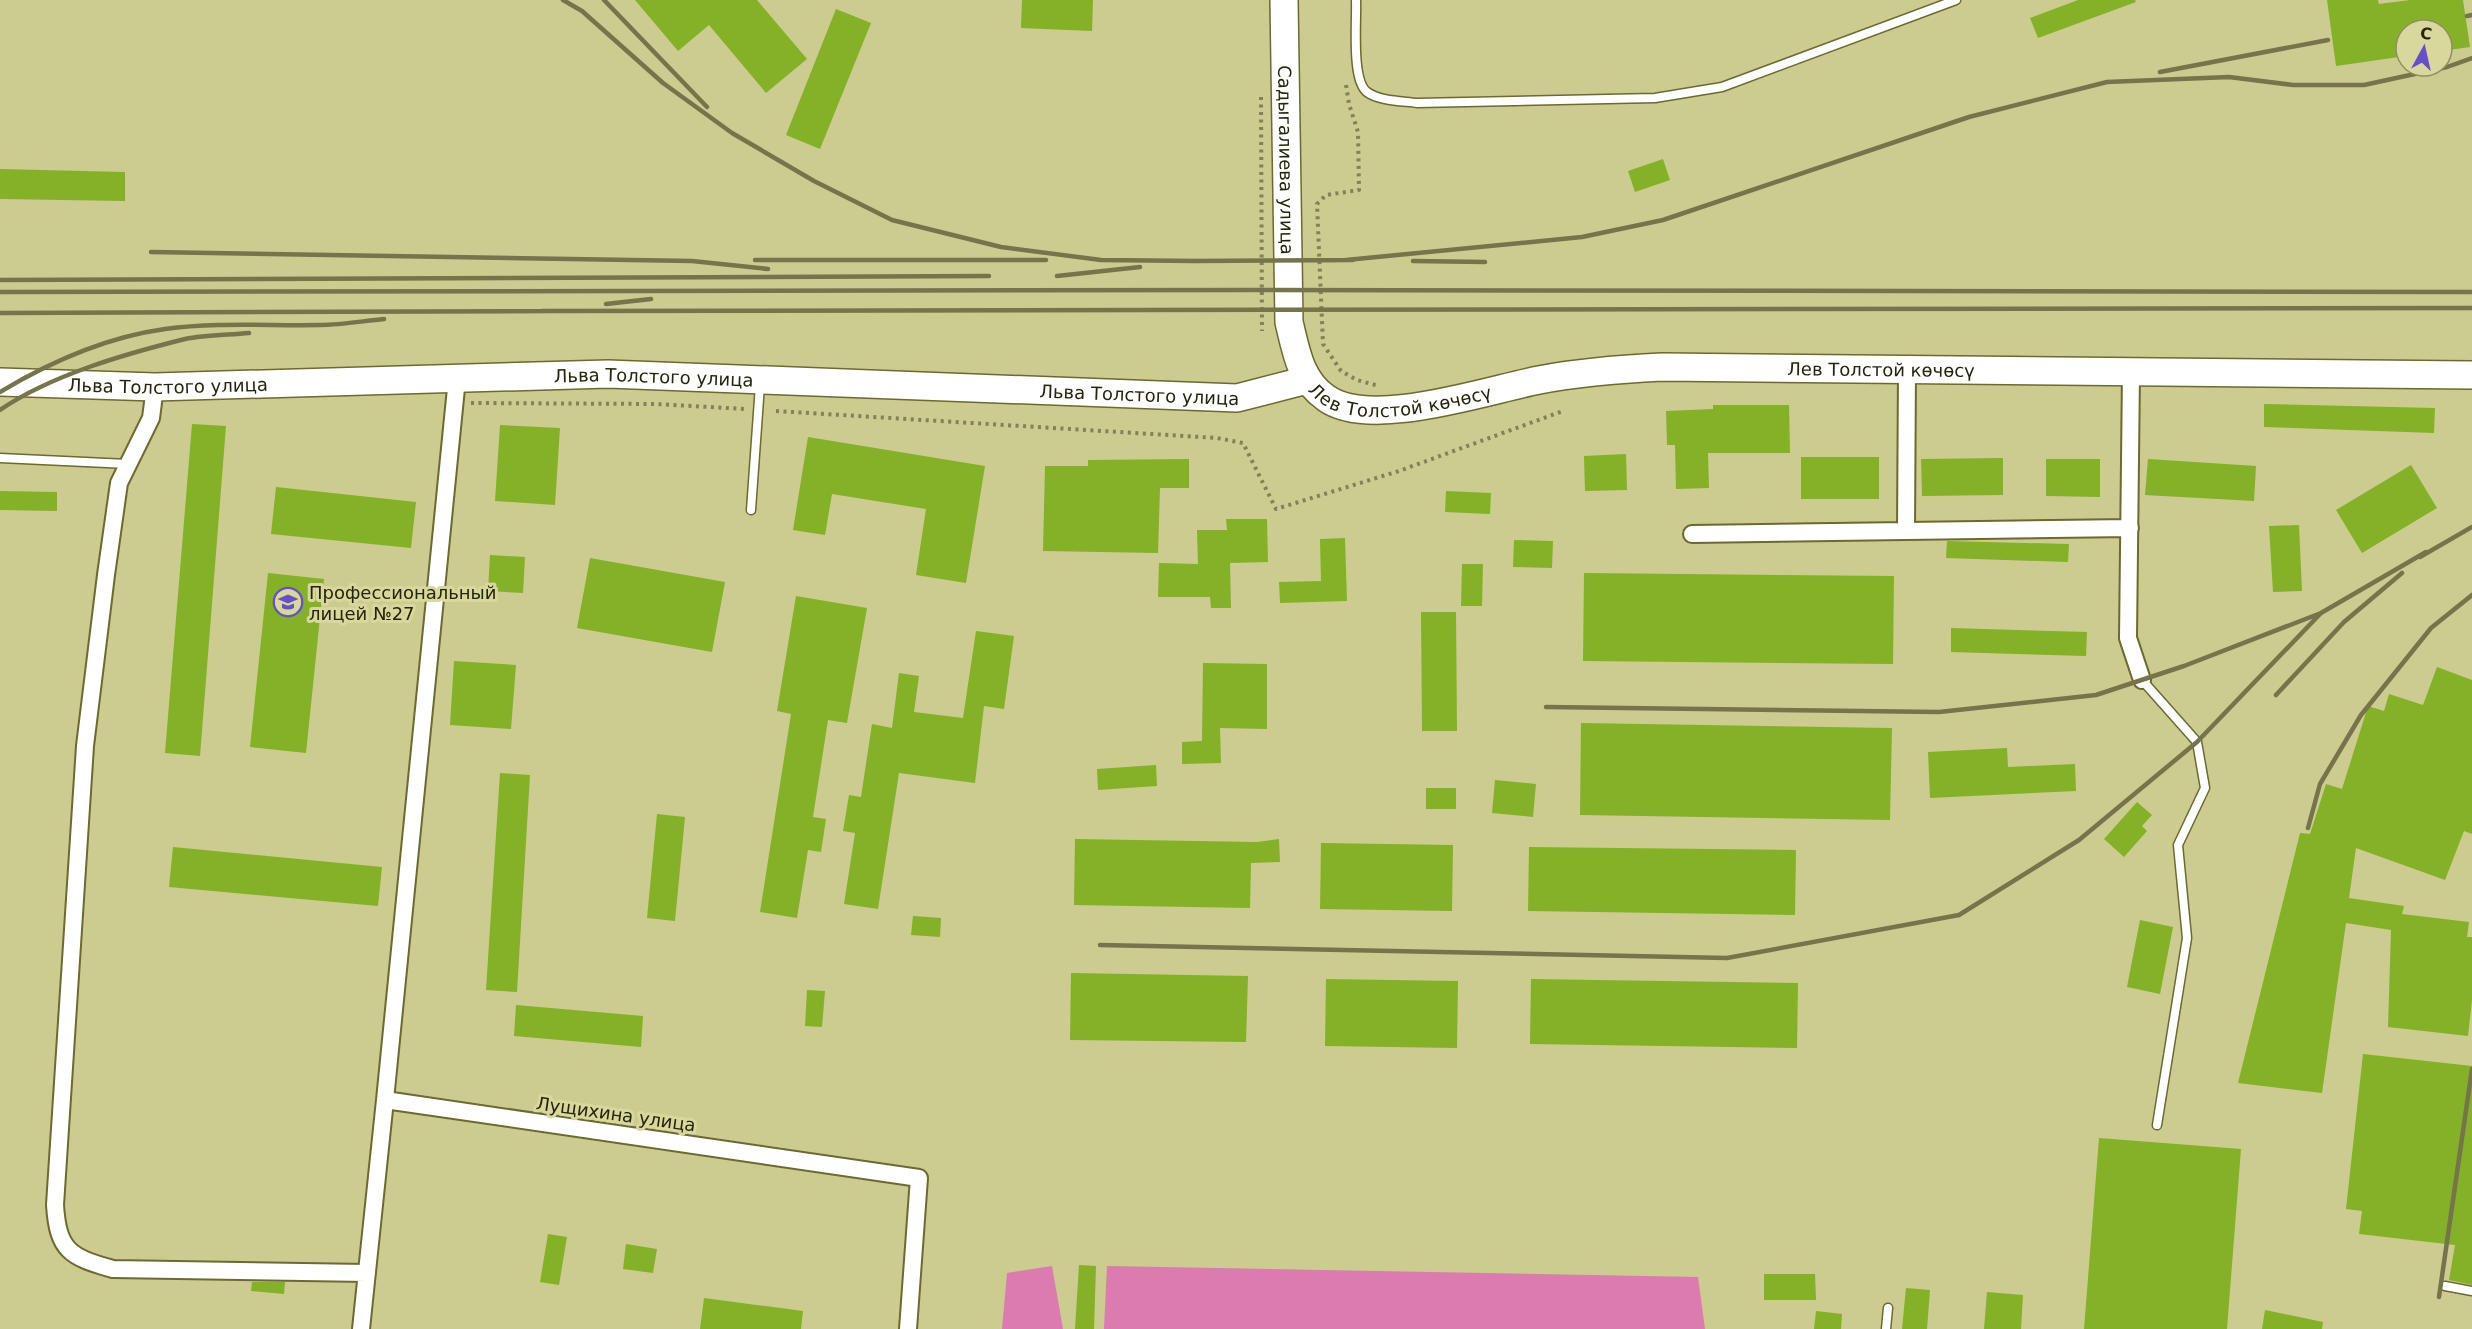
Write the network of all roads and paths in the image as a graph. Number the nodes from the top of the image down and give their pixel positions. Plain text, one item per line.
1 (1284, 0) edge
2 (1356, 0) edge
3 (1956, 0) edge
4 (1261, 94) dead end
5 (1359, 190) dead end
6 (1262, 331) dead end
7 (1907, 369) junction
8 (2131, 372) junction
9 (2472, 375) edge
10 (760, 378) junction
11 (1307, 380) junction
12 (0, 382) edge
13 (1389, 386) dead end
14 (155, 387) junction
15 (455, 391) junction
16 (746, 409) dead end
17 (776, 411) dead end
18 (1563, 411) dead end
19 (0, 458) edge
20 (128, 464) junction
21 (752, 510) dead end
22 (2130, 528) junction
23 (1906, 531) junction
24 (1692, 534) dead end
25 (2142, 680) joint
26 (385, 1100) junction
27 (2157, 1125) dead end
28 (368, 1273) junction
29 (2445, 1286) dead end
30 (2472, 1291) edge
31 (1888, 1308) dead end
32 (362, 1329) edge
33 (908, 1329) edge
34 (1886, 1329) edge

1 - 11 main road, Садыгалиева улица
2 - 3 lane
4 - 6 path
5 - 13 path
7 - 8 main road, Лев Толстой көчөсү
7 - 11 main road, Лев Толстой көчөсү
7 - 23 street
8 - 9 main road, Лев Толстой көчөсү
8 - 22 street
10 - 11 main road, Льва Толстого улица
10 - 15 main road, Льва Толстого улица
10 - 21 lane
12 - 14 main road, Льва Толстого улица
14 - 15 main road, Льва Толстого улица
14 - 20 street
15 - 16 path
15 - 26 street
17 - 18 path
19 - 20 lane
20 - 28 street
22 - 23 street
22 - 25 street
23 - 24 street
25 - 27 lane
26 - 28 street
26 - 33 street, Лущихина улица
28 - 32 street
29 - 30 lane
31 - 34 lane

